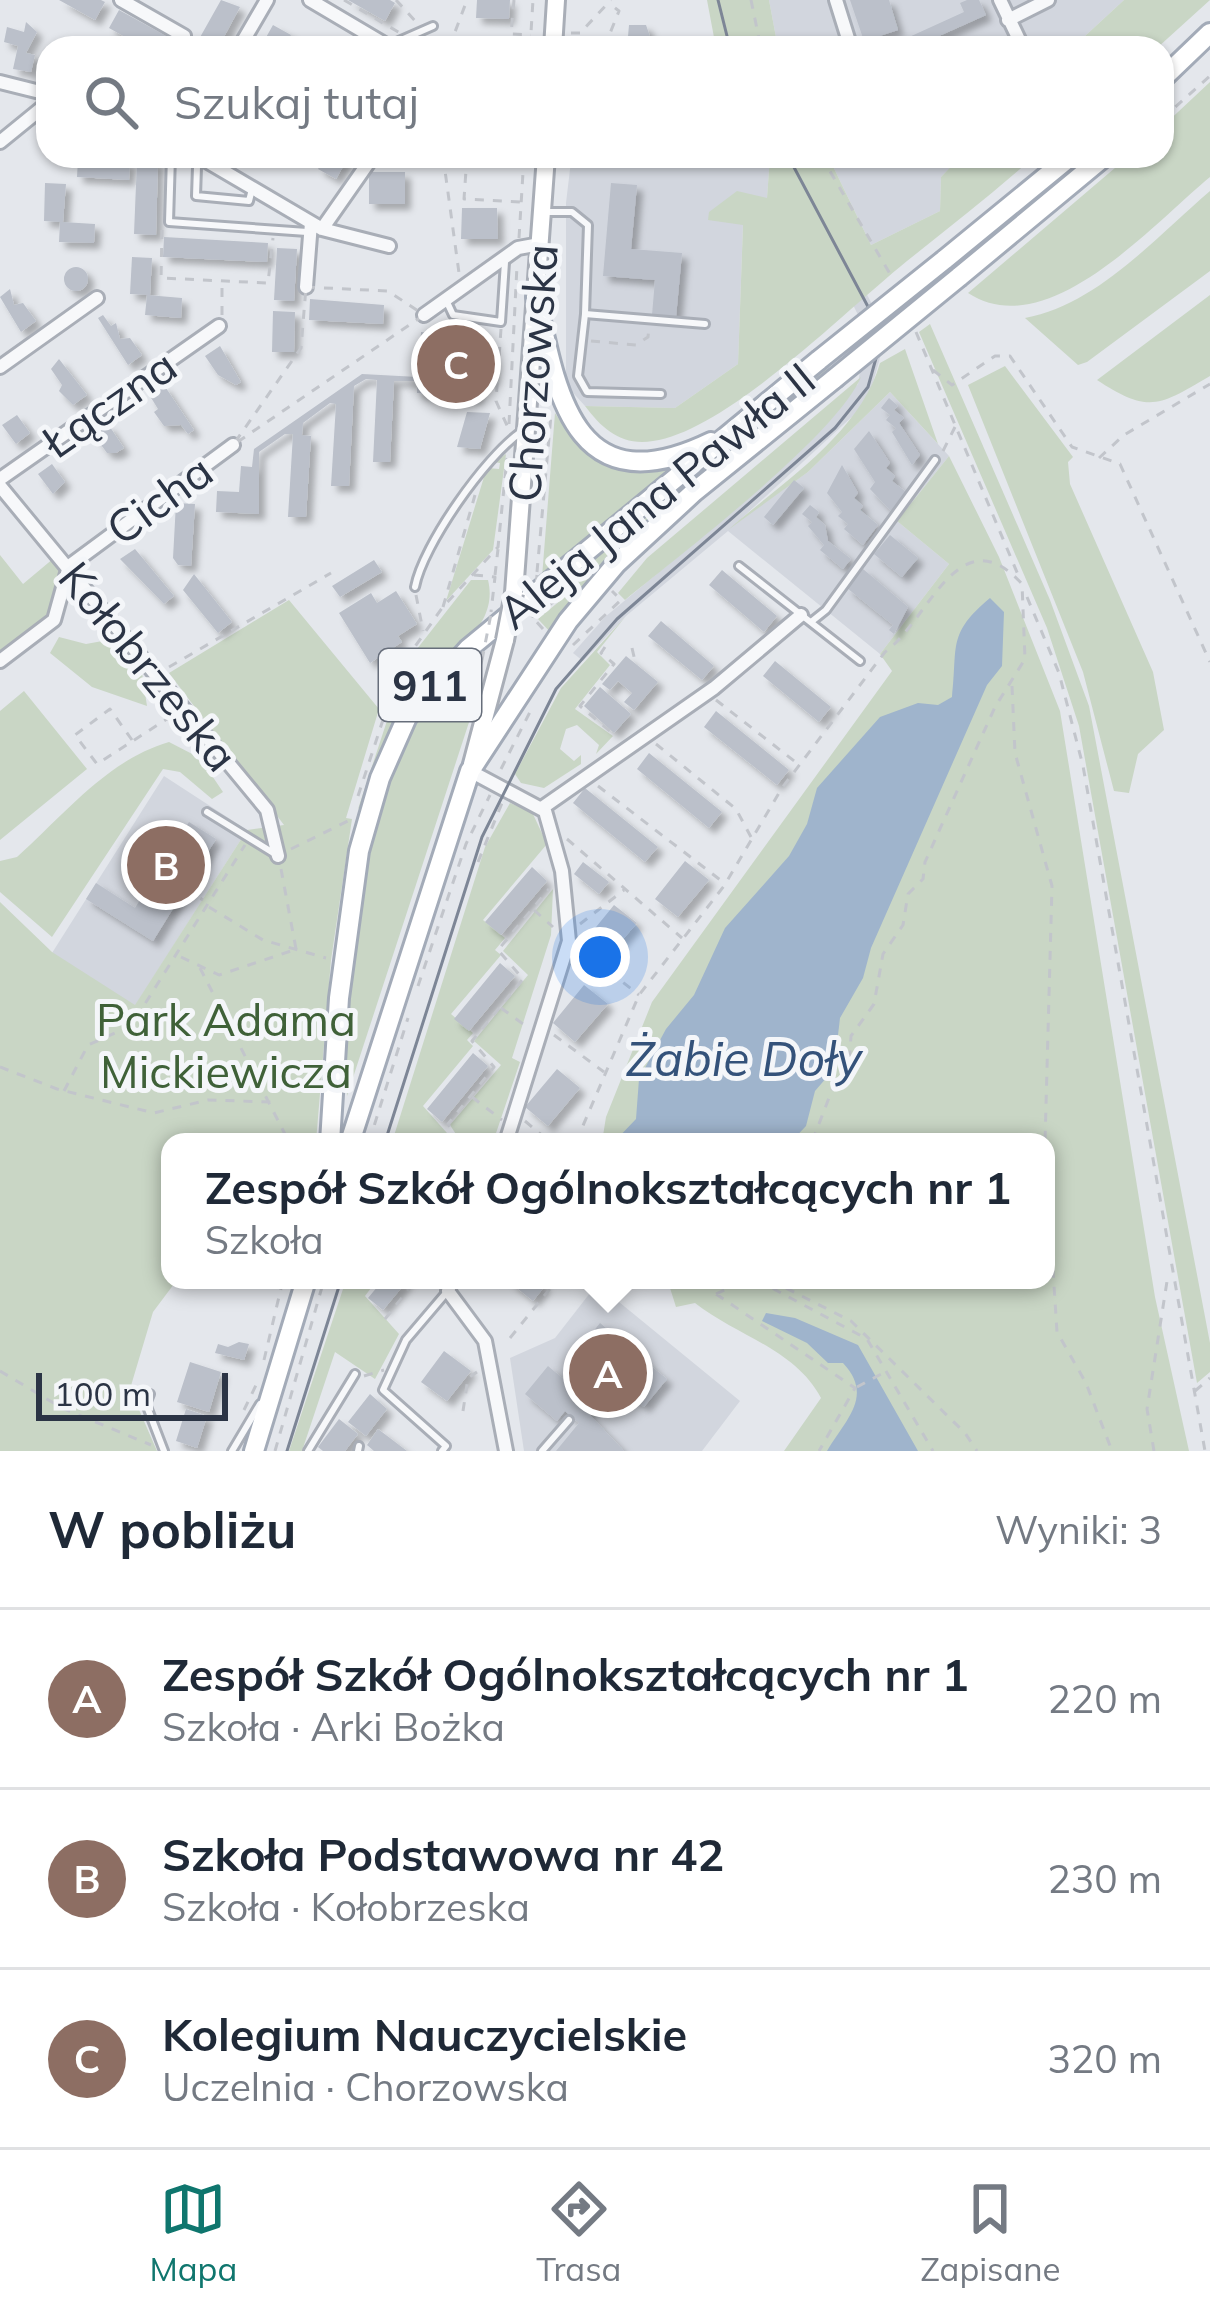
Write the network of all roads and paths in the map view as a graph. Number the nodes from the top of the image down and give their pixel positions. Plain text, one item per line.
1 (121, 0) edge
2 (267, 0) edge
3 (310, 0) edge
4 (344, 0) edge
5 (396, 0) edge
6 (467, 0) edge
7 (514, 0) edge
8 (533, 0) edge
9 (556, 0) edge
10 (751, 0) edge
11 (836, 0) edge
12 (1000, 0) edge
13 (1048, 0) edge
14 (610, 1) edge
15 (1008, 20) junction
16 (433, 26) dead end
17 (423, 30) junction
18 (571, 33) dead end
19 (1210, 33) edge
20 (531, 35) joint
21 (184, 36) edge
22 (246, 36) edge
23 (379, 36) edge
24 (385, 36) edge
25 (411, 36) edge
26 (454, 36) edge
27 (554, 36) edge
28 (609, 36) edge
29 (758, 36) edge
30 (847, 36) edge
31 (1017, 36) edge
32 (1174, 67) edge
33 (1210, 76) edge
34 (0, 82) edge
35 (36, 94) edge
36 (1174, 108) edge
37 (36, 109) edge
38 (0, 142) edge
39 (171, 168) edge
40 (197, 168) edge
41 (217, 168) edge
42 (363, 168) edge
43 (445, 168) edge
44 (465, 168) edge
45 (523, 168) edge
46 (545, 168) edge
47 (828, 168) edge
48 (1056, 168) edge
49 (1090, 168) edge
50 (253, 189) junction
51 (522, 202) junction
52 (543, 212) junction
53 (169, 223) junction
54 (313, 228) junction
55 (274, 230) junction
56 (540, 244) junction
57 (389, 246) dead end
58 (518, 248) junction
59 (505, 259) junction
60 (222, 281) junction
61 (460, 281) dead end
62 (894, 281) dead end
63 (306, 287) junction
64 (97, 298) dead end
65 (536, 298) junction
66 (446, 299) junction
67 (585, 314) junction
68 (424, 315) junction
69 (649, 320) junction
70 (501, 322) junction
71 (705, 324) dead end
72 (913, 325) dead end
73 (219, 326) joint
74 (580, 340) junction
75 (0, 368) edge
76 (932, 369) junction
77 (1210, 384) edge
78 (661, 394) dead end
79 (560, 405) junction
80 (519, 426) junction
81 (956, 426) junction
82 (731, 432) junction
83 (508, 441) junction
84 (233, 445) junction
85 (1097, 459) junction
86 (935, 460) joint
87 (0, 483) edge
88 (477, 488) dead end
89 (498, 547) junction
90 (69, 566) junction
91 (739, 566) dead end
92 (331, 573) dead end
93 (474, 574) junction
94 (495, 578) junction
95 (1022, 584) junction
96 (415, 587) joint
97 (567, 591) dead end
98 (613, 592) dead end
99 (442, 608) junction
100 (533, 618) junction
101 (806, 618) junction
102 (424, 632) junction
103 (548, 636) dead end
104 (572, 645) dead end
105 (605, 647) dead end
106 (632, 648) dead end
107 (0, 661) edge
108 (635, 661) dead end
109 (860, 662) dead end
110 (1210, 662) edge
111 (473, 666) dead end
112 (157, 674) junction
113 (1011, 684) junction
114 (710, 701) dead end
115 (533, 706) dead end
116 (183, 707) junction
117 (658, 734) dead end
118 (616, 736) dead end
119 (132, 740) junction
120 (799, 765) junction
121 (502, 769) dead end
122 (470, 771) junction
123 (595, 777) dead end
124 (511, 795) junction
125 (542, 808) junction
126 (207, 812) dead end
127 (352, 819) junction
128 (561, 830) dead end
129 (250, 838) junction
130 (752, 838) junction
131 (348, 842) dead end
132 (278, 856) junction
133 (478, 862) dead end
134 (554, 883) dead end
135 (725, 883) junction
136 (185, 889) dead end
137 (625, 889) junction
138 (202, 900) dead end
139 (207, 907) junction
140 (532, 909) junction
141 (553, 927) dead end
142 (683, 939) junction
143 (296, 950) junction
144 (177, 955) junction
145 (331, 960) dead end
146 (200, 968) junction
147 (639, 995) junction
148 (414, 998) dead end
149 (500, 1007) junction
150 (409, 1012) dead end
151 (523, 1024) dead end
152 (550, 1031) dead end
153 (0, 1067) edge
154 (605, 1073) junction
155 (64, 1091) junction
156 (471, 1096) junction
157 (271, 1102) junction
158 (517, 1124) junction
159 (285, 1133) edge
160 (331, 1133) edge
161 (353, 1133) edge
162 (372, 1133) edge
163 (453, 1133) edge
164 (512, 1133) edge
165 (534, 1133) edge
166 (580, 1133) edge
167 (815, 1133) edge
168 (1045, 1133) edge
169 (1169, 1269) junction
170 (281, 1289) edge
171 (303, 1289) edge
172 (321, 1289) edge
173 (409, 1289) edge
174 (447, 1289) edge
175 (452, 1289) edge
176 (550, 1289) edge
177 (727, 1289) edge
178 (775, 1289) edge
179 (787, 1289) edge
180 (1054, 1289) edge
181 (385, 1319) dead end
182 (510, 1338) dead end
183 (393, 1366) junction
184 (485, 1370) dead end
185 (0, 1371) edge
186 (887, 1371) junction
187 (359, 1375) joint
188 (1210, 1378) edge
189 (276, 1381) junction
190 (855, 1388) junction
191 (1193, 1392) junction
192 (150, 1394) dead end
193 (463, 1411) dead end
194 (569, 1420) dead end
195 (239, 1422) dead end
196 (164, 1451) edge
197 (232, 1451) edge
198 (254, 1451) edge
199 (275, 1451) edge
200 (308, 1451) edge
201 (442, 1451) edge
202 (506, 1451) edge
203 (542, 1451) edge
204 (819, 1451) edge
205 (933, 1451) edge
206 (977, 1451) edge
207 (1112, 1451) edge
208 (1154, 1451) edge
209 (1205, 1451) edge

1 - 21 street
2 - 22 street
3 - 23 street
4 - 24 path
5 - 17 path
6 - 26 path
7 - 20 path
8 - 20 path
9 - 27 main road
10 - 29 path
11 - 30 street
12 - 15 street
13 - 15 street
14 - 18 path
14 - 28 path
15 - 31 street
16 - 17 lane
17 - 25 lane
19 - 32 main road
33 - 36 path
34 - 35 street
37 - 38 street
39 - 53 lane
40 - 50 lane
41 - 50 street
42 - 54 street
43 - 61 path
44 - 51 path
45 - 51 path
46 - 52 main road, Chorzowska
47 - 62 path
48 - 82 main road, Aleja Jana Pawła II / 911, bridge
49 - 122 main road, Aleja Jana Pawła II / 911, bridge
50 - 54 street
51 - 58 path
52 - 56 main road, Chorzowska
52 - 67 lane
53 - 55 lane
53 - 60 path
54 - 55 lane
54 - 57 street
54 - 63 street
55 - 60 path
56 - 58 street
56 - 65 main road, Chorzowska
58 - 59 street
58 - 80 path
59 - 66 street
59 - 70 lane
60 - 73 path
63 - 68 path
63 - 84 path
64 - 75 street
65 - 79 main road
65 - 80 main road, Chorzowska
66 - 68 street
66 - 70 lane
67 - 69 lane
67 - 74 lane
68 - 84 path
69 - 71 lane
69 - 74 path
70 - 80 path
72 - 76 path
73 - 87 street, Łączna
74 - 78 lane
76 - 81 path
76 - 85 path
77 - 85 path
79 - 82 main road
79 - 100 path, bridge
80 - 83 lane
80 - 83 path
80 - 122 main road, Chorzowska, bridge
81 - 86 path
81 - 95 path
82 - 160 main road, Aleja Jana Pawła II / 911
83 - 89 path
83 - 96 lane
84 - 90 street, Cicha
85 - 110 path
86 - 101 lane
87 - 90 street, Kołobrzeska
88 - 99 path
89 - 93 path
89 - 94 path
90 - 107 street, Cicha
90 - 112 street, Kołobrzeska
91 - 101 lane
92 - 112 path
93 - 94 path
93 - 99 path
94 - 111 path, bridge
95 - 113 path
95 - 120 path
95 - 169 path
96 - 102 path
97 - 100 path
98 - 104 path
99 - 102 path
100 - 103 path
101 - 109 lane
101 - 125 street
102 - 127 path
105 - 118 path
106 - 108 path
112 - 116 street, Kołobrzeska
113 - 167 path
113 - 168 path
114 - 120 path
115 - 121 path
116 - 119 path
116 - 132 street, Kołobrzeska
117 - 130 path
119 - 119 path
120 - 130 path
122 - 124 street
122 - 161 main road, Chorzowska
123 - 135 path
124 - 125 street
124 - 133 path
124 - 148 path
125 - 158 street
126 - 129 lane
127 - 131 path
127 - 132 path
128 - 137 path
129 - 132 lane
129 - 139 path
130 - 135 path
132 - 143 path
134 - 140 path
135 - 142 path
136 - 138 path
137 - 142 path
137 - 147 path
139 - 143 path
139 - 144 path
140 - 141 path
140 - 149 path
142 - 147 path
143 - 145 path
143 - 146 path
144 - 146 path
144 - 155 path
146 - 157 path
147 - 154 path
149 - 151 path
149 - 156 path
150 - 162 path
152 - 154 path
153 - 155 path
154 - 166 path
155 - 157 path
156 - 158 path
156 - 163 path
157 - 159 path
158 - 164 street
158 - 165 path
169 - 191 path
169 - 208 path
170 - 195 path
171 - 189 main road
172 - 199 path
173 - 181 path
174 - 183 lane
175 - 202 street
176 - 182 path
177 - 190 path
178 - 186 path
179 - 206 path
180 - 207 path
183 - 187 path
183 - 201 lane
184 - 193 path
185 - 196 path
186 - 190 path
186 - 205 path
187 - 200 lane
188 - 191 path
189 - 197 lane
189 - 198 main road
190 - 204 path
191 - 209 path
192 - 196 lane
194 - 203 lane

